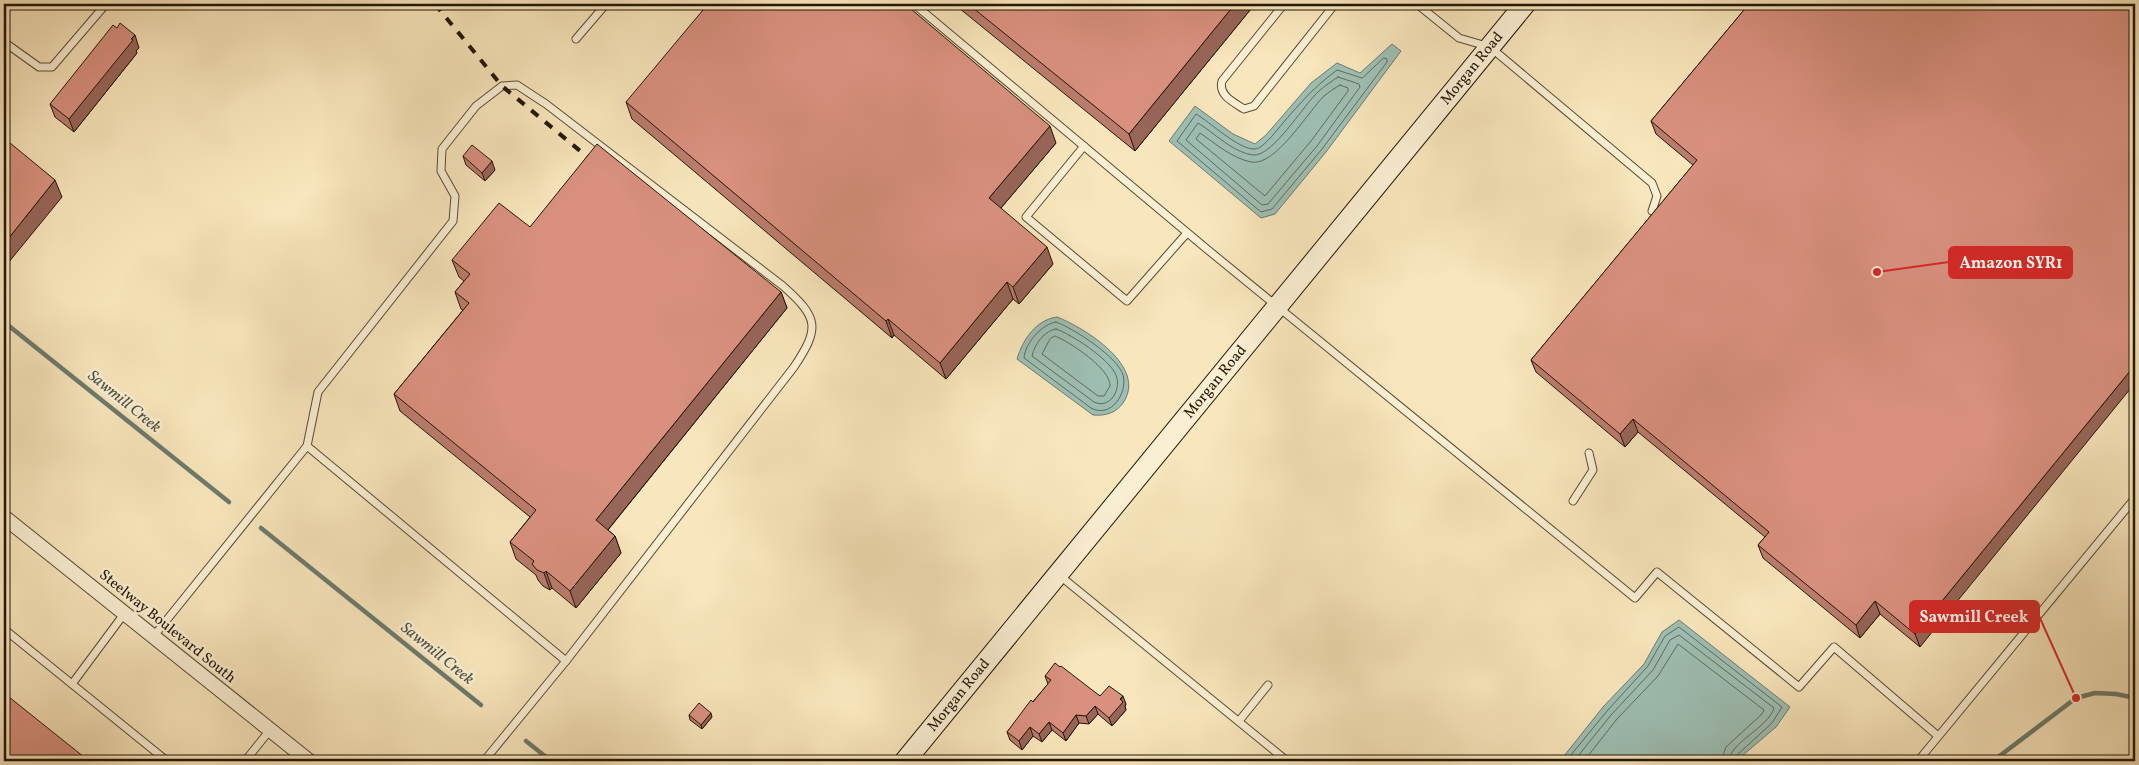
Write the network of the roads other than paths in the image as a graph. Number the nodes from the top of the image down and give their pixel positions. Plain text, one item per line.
1 (106, 4) edge
2 (606, 4) edge
3 (914, 4) edge
4 (1284, 4) edge
5 (1335, 4) edge
6 (1417, 4) edge
7 (1525, 4) edge
8 (576, 39) dead end
9 (4, 42) edge
10 (1490, 47) junction
11 (1084, 146) junction
12 (1652, 211) edge
13 (1187, 233) junction
14 (1278, 305) junction
15 (307, 446) junction
16 (1590, 453) dead end
17 (2135, 498) edge
18 (1573, 501) dead end
19 (4, 517) edge
20 (1058, 574) junction
21 (124, 614) junction
22 (4, 629) edge
23 (154, 637) junction
24 (566, 661) junction
25 (72, 684) junction
26 (1268, 685) dead end
27 (1239, 721) junction
28 (270, 730) junction
29 (1938, 736) junction
30 (167, 761) edge
31 (245, 761) edge
32 (309, 761) edge
33 (484, 761) edge
34 (905, 761) edge
35 (1288, 761) edge
36 (1918, 761) edge

1 - 9 lane
2 - 8 lane
3 - 11 lane
4 - 5 lane
6 - 10 lane
7 - 10 street, Morgan Road
10 - 12 lane
10 - 14 street, Morgan Road
11 - 13 lane
11 - 13 lane
13 - 14 lane
14 - 20 street, Morgan Road
14 - 29 lane
15 - 23 lane
15 - 24 lane
15 - 24 lane
16 - 18 lane
17 - 29 lane
19 - 21 street, Steelway Boulevard South
20 - 27 lane
20 - 34 street, Morgan Road
21 - 23 street, Steelway Boulevard South
21 - 25 lane
22 - 25 lane
23 - 28 street, Steelway Boulevard South
24 - 33 lane
25 - 30 lane
26 - 27 lane
27 - 35 lane
28 - 31 lane
28 - 32 street, Steelway Boulevard South
29 - 36 lane

